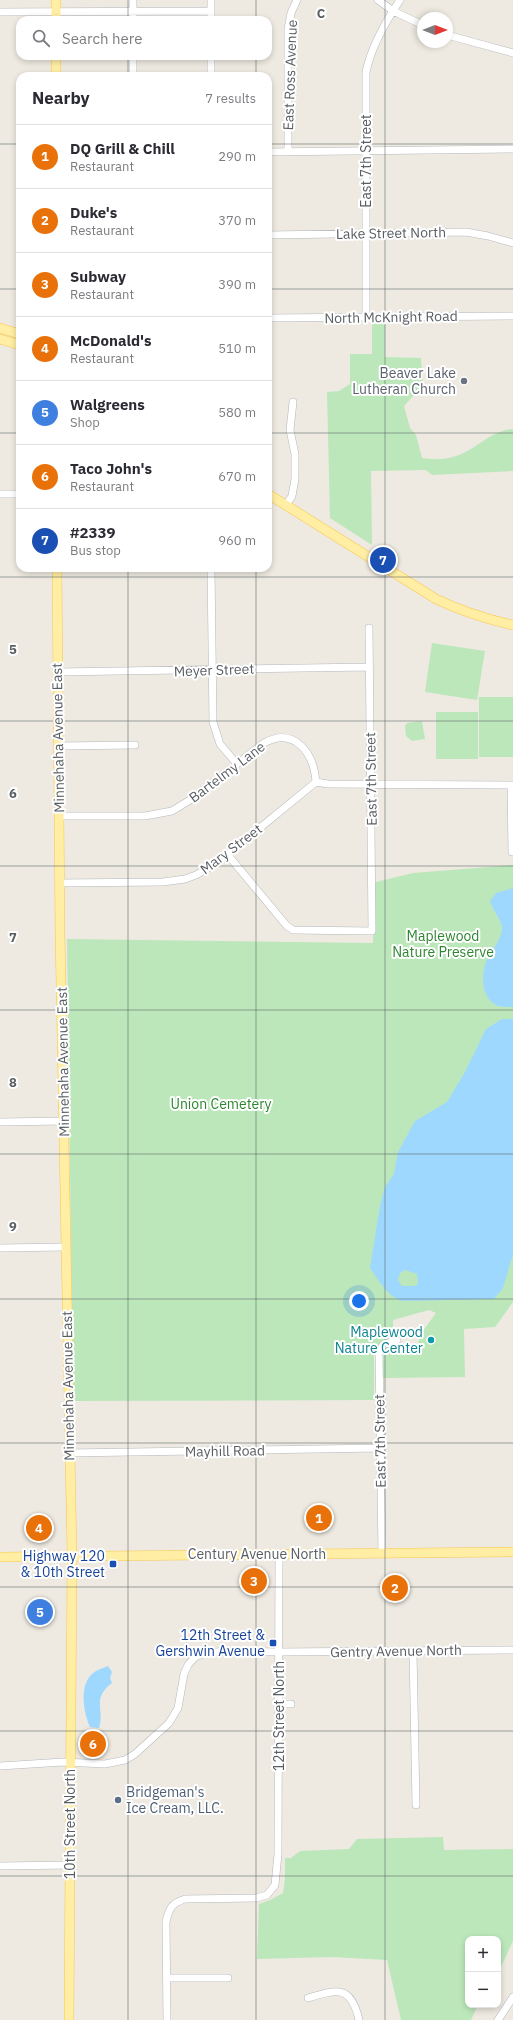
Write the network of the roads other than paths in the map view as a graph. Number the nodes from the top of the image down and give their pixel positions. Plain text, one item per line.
1 (56, 0) edge
2 (133, 0) edge
3 (211, 0) edge
4 (297, 0) edge
5 (378, 0) edge
6 (400, 0) edge
7 (133, 11) junction
8 (211, 11) junction
9 (393, 11) junction
10 (0, 12) edge
11 (56, 16) edge
12 (133, 16) edge
13 (211, 16) edge
14 (417, 22) edge
15 (453, 37) edge
16 (513, 54) edge
17 (56, 60) edge
18 (133, 60) edge
19 (211, 60) edge
20 (56, 72) edge
21 (133, 72) edge
22 (211, 72) edge
23 (513, 150) edge
24 (288, 151) junction
25 (365, 151) junction
26 (272, 152) edge
27 (366, 234) junction
28 (272, 235) edge
29 (513, 243) edge
30 (513, 316) edge
31 (366, 317) junction
32 (272, 318) edge
33 (0, 328) edge
34 (16, 333) edge
35 (0, 339) edge
36 (16, 344) edge
37 (293, 402) dead end
38 (0, 494) edge
39 (16, 494) edge
40 (272, 496) edge
41 (286, 505) junction
42 (57, 572) edge
43 (212, 572) edge
44 (513, 625) edge
45 (369, 628) dead end
46 (369, 667) junction
47 (213, 669) junction
48 (58, 672) junction
49 (135, 745) dead end
50 (59, 746) junction
51 (237, 764) junction
52 (316, 782) junction
53 (371, 784) junction
54 (512, 785) edge
55 (59, 816) junction
56 (512, 852) dead end
57 (227, 854) junction
58 (60, 883) junction
59 (64, 1121) junction
60 (0, 1122) edge
61 (0, 1248) edge
62 (66, 1248) junction
63 (398, 1340) dead end
64 (381, 1448) junction
65 (70, 1453) junction
66 (513, 1552) edge
67 (382, 1553) junction
68 (279, 1555) junction
69 (0, 1556) edge
70 (72, 1556) junction
71 (513, 1650) edge
72 (413, 1651) junction
73 (279, 1652) junction
74 (279, 1704) junction
75 (290, 1704) dead end
76 (71, 1763) junction
77 (0, 1766) edge
78 (416, 1805) dead end
79 (70, 1865) junction
80 (0, 1866) edge
81 (167, 1978) junction
82 (228, 1978) dead end
83 (513, 1997) edge
84 (308, 1998) dead end
85 (69, 2020) edge
86 (167, 2020) edge
87 (359, 2020) edge
88 (498, 2020) edge

1 - 11 main road
2 - 7 street
3 - 8 street
4 - 24 street, East Ross Avenue
5 - 9 street
6 - 9 street, East 7th Street
7 - 8 street
7 - 11 street
7 - 12 street
8 - 13 street
9 - 14 street
9 - 25 street, East 7th Street
10 - 11 street
15 - 16 street
17 - 20 main road
18 - 21 street
19 - 22 street
23 - 25 street
24 - 25 street
24 - 26 street
25 - 27 street, East 7th Street
27 - 28 street, Lake Street North
27 - 29 street, Lake Street North
27 - 31 street, East 7th Street
30 - 31 street, North McKnight Road
31 - 32 street, North McKnight Road
33 - 34 main road
35 - 36 main road
37 - 41 street
38 - 39 street
40 - 41 main road
41 - 44 main road
42 - 48 main road, Minnehaha Avenue East
43 - 47 street
45 - 46 street, East 7th Street
46 - 47 street, Meyer Street
46 - 53 street, East 7th Street
47 - 48 street, Meyer Street
47 - 51 street
48 - 50 main road, Minnehaha Avenue East
49 - 50 street
50 - 55 main road, Minnehaha Avenue East
51 - 52 street, Bartelmy Lane
51 - 55 street, Bartelmy Lane
52 - 53 street
52 - 57 street, Mary Street
53 - 54 street
53 - 57 street, East 7th Street
54 - 56 street
55 - 58 main road, Minnehaha Avenue East
57 - 58 street, Mary Street
58 - 59 main road, Minnehaha Avenue East
59 - 60 street
59 - 62 main road, Minnehaha Avenue East
61 - 62 street
62 - 65 main road, Minnehaha Avenue East
63 - 64 street, East 7th Street
64 - 65 street, Mayhill Road
64 - 67 street, East 7th Street
65 - 70 main road, Minnehaha Avenue East
66 - 67 main road, Century Avenue North
67 - 68 main road, Century Avenue North
68 - 70 main road, Century Avenue North
68 - 73 street, 12th Street North
69 - 70 main road, Century Avenue North
70 - 76 main road, 10th Street North
71 - 72 street, Gentry Avenue North
72 - 73 street, Gentry Avenue North
72 - 78 street
73 - 74 street, 12th Street North
73 - 76 street, Gentry Avenue North
74 - 75 street
74 - 81 street, 12th Street North
76 - 77 street, Gentry Avenue North
76 - 79 main road, 10th Street North
79 - 80 street
79 - 85 main road, 10th Street North
81 - 82 street
81 - 86 street
83 - 88 street
84 - 87 street

